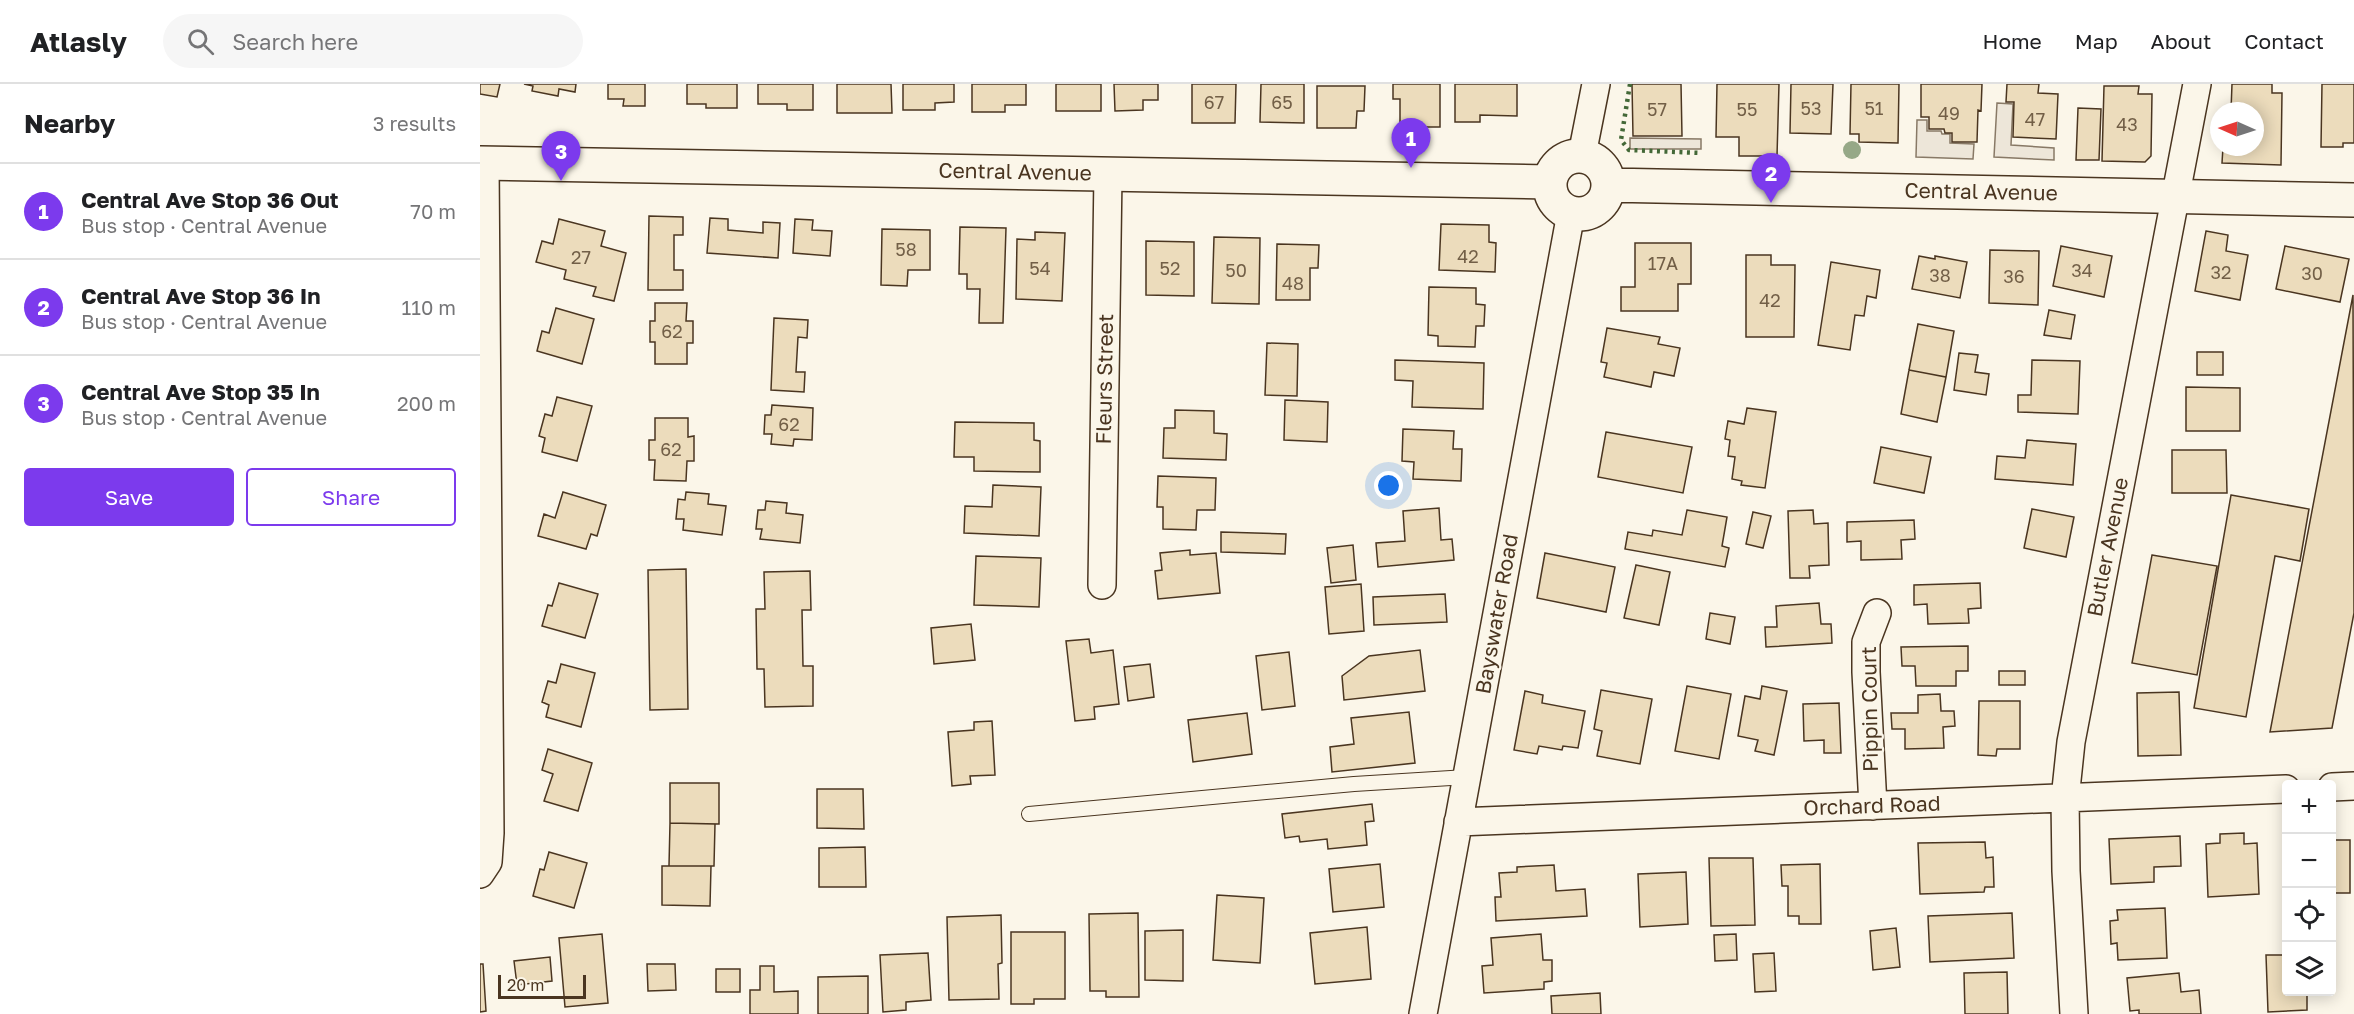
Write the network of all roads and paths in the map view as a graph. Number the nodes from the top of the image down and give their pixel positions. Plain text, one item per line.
1 (1596, 84) edge
2 (2197, 84) edge
3 (1582, 155) junction
4 (483, 163) edge
5 (1108, 174) junction
6 (1549, 182) junction
7 (1608, 185) junction
8 (2176, 196) junction
9 (2354, 200) edge
10 (1571, 213) junction
11 (1102, 585) dead end
12 (1877, 613) dead end
13 (1467, 777) junction
14 (2354, 786) edge
15 (2336, 787) edge
16 (2282, 789) edge
17 (2065, 799) junction
18 (1873, 806) junction
19 (1029, 814) dead end
20 (1458, 822) junction
21 (480, 874) edge
22 (1422, 1014) edge
23 (2074, 1014) edge

1 - 3 street
2 - 8 street, Butler Avenue
3 - 6 street
3 - 7 street
4 - 5 street, Central Avenue
4 - 21 street
5 - 6 street, Central Avenue
5 - 11 street, Fleurs Street
6 - 10 street
7 - 8 street, Central Avenue
7 - 10 street
8 - 9 street, Central Avenue
8 - 17 street, Butler Avenue
10 - 13 street, Bayswater Road
12 - 18 street, Pippin Court
13 - 19 lane
13 - 20 street, Bayswater Road
14 - 15 street
16 - 17 street, Orchard Road
17 - 18 street, Orchard Road
17 - 23 street, Butler Avenue
18 - 20 street, Orchard Road
20 - 22 street, Bayswater Road

